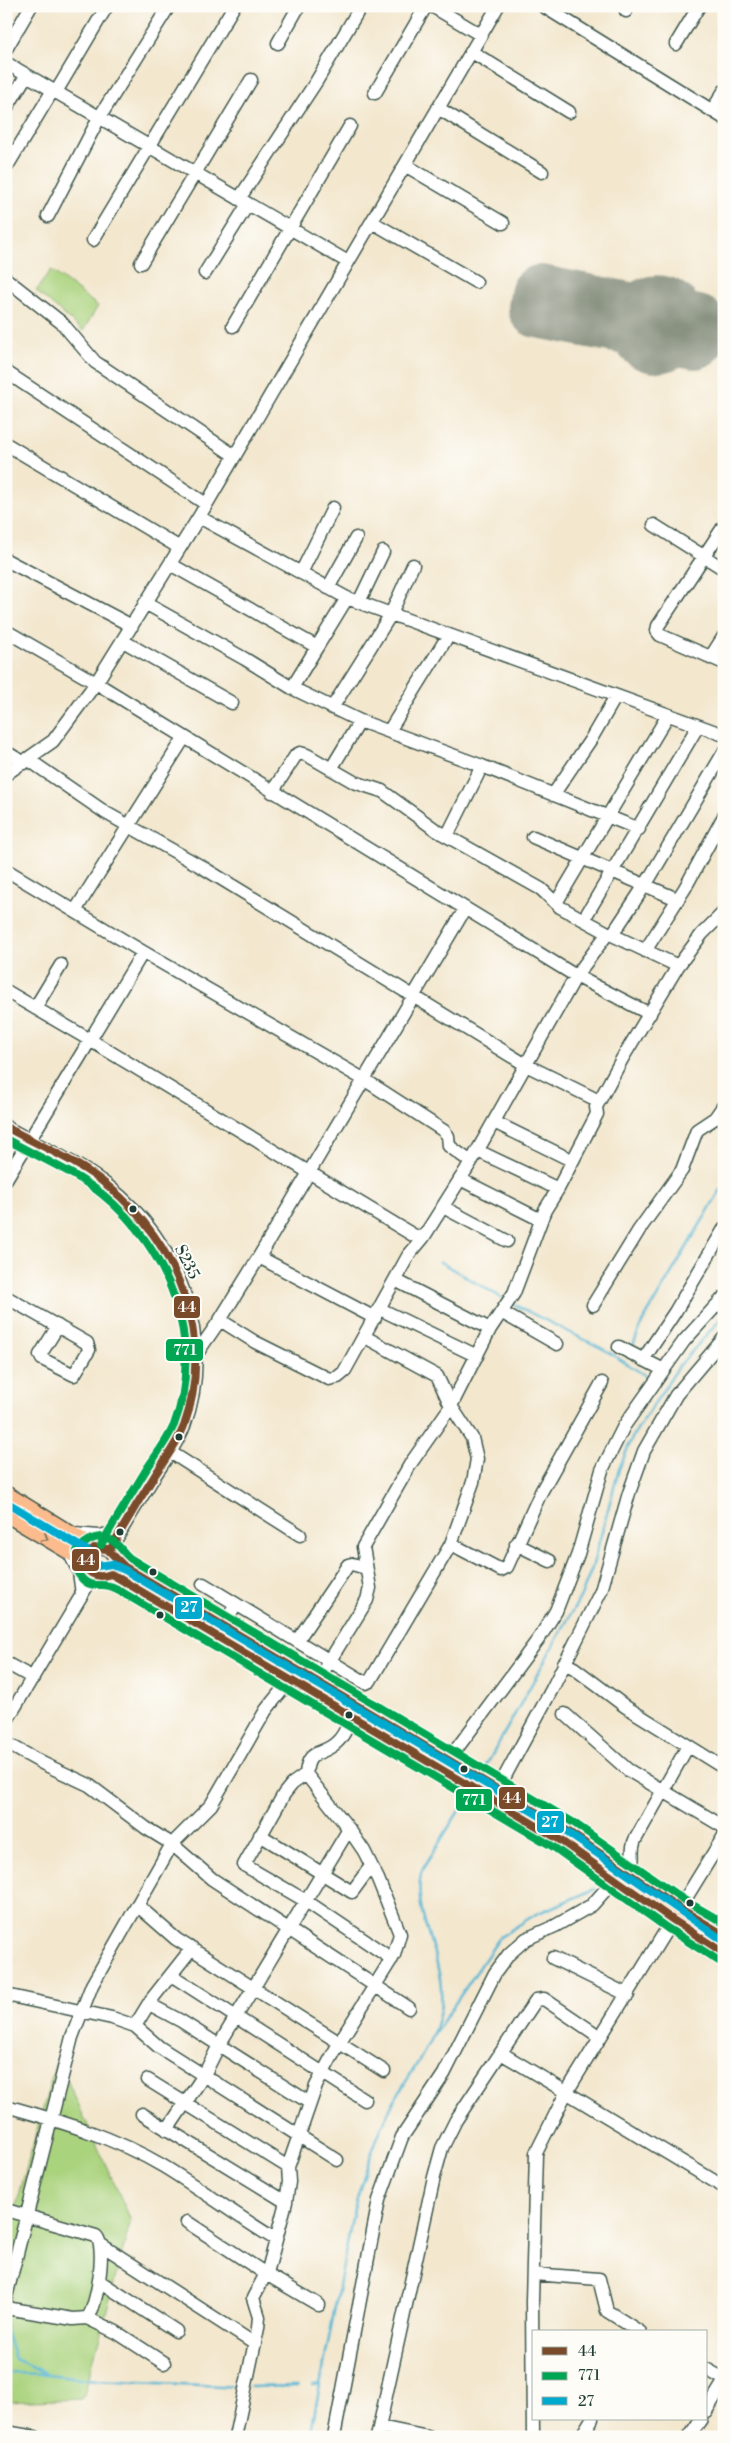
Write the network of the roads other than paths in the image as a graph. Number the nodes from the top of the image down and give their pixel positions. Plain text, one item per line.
1 (31, 6) edge
2 (107, 6) edge
3 (168, 6) edge
4 (234, 6) edge
5 (299, 6) edge
6 (361, 6) edge
7 (426, 6) edge
8 (432, 6) edge
9 (498, 6) edge
10 (543, 6) edge
11 (699, 6) edge
12 (481, 35) junction
13 (278, 42) dead end
14 (676, 44) dead end
15 (6, 49) edge
16 (472, 52) junction
17 (6, 64) edge
18 (26, 76) junction
19 (251, 80) dead end
20 (54, 91) junction
21 (724, 91) edge
22 (375, 93) dead end
23 (438, 108) junction
24 (6, 109) edge
25 (712, 111) junction
26 (569, 112) dead end
27 (99, 118) junction
28 (724, 118) edge
29 (350, 126) dead end
30 (151, 147) junction
31 (405, 165) junction
32 (6, 168) edge
33 (542, 172) dead end
34 (194, 173) junction
35 (244, 201) junction
36 (48, 216) dead end
37 (372, 222) junction
38 (504, 223) dead end
39 (290, 228) junction
40 (93, 240) dead end
41 (348, 262) junction
42 (141, 263) dead end
43 (205, 273) dead end
44 (6, 278) edge
45 (476, 282) dead end
46 (233, 326) dead end
47 (6, 372) edge
48 (6, 444) edge
49 (234, 456) junction
50 (206, 504) junction
51 (333, 508) dead end
52 (199, 517) junction
53 (654, 525) dead end
54 (724, 526) edge
55 (356, 538) dead end
56 (180, 548) junction
57 (383, 552) dead end
58 (704, 558) junction
59 (6, 560) edge
60 (170, 564) junction
61 (413, 565) dead end
62 (724, 569) edge
63 (300, 573) junction
64 (328, 588) junction
65 (353, 600) junction
66 (145, 604) junction
67 (391, 614) junction
68 (132, 626) junction
69 (6, 631) edge
70 (448, 636) junction
71 (724, 636) edge
72 (123, 641) junction
73 (317, 647) junction
74 (710, 658) junction
75 (724, 663) edge
76 (96, 683) junction
77 (292, 688) junction
78 (616, 696) junction
79 (232, 703) dead end
80 (332, 708) junction
81 (668, 715) junction
82 (360, 721) junction
83 (698, 726) junction
84 (389, 730) junction
85 (724, 735) edge
86 (184, 738) junction
87 (6, 752) edge
88 (724, 752) edge
89 (27, 761) junction
90 (482, 766) junction
91 (331, 769) junction
92 (6, 774) edge
93 (272, 792) junction
94 (553, 795) junction
95 (724, 816) edge
96 (608, 817) junction
97 (130, 826) junction
98 (638, 829) junction
99 (447, 836) junction
100 (533, 836) dead end
101 (582, 860) junction
102 (6, 870) edge
103 (613, 872) junction
104 (646, 884) junction
105 (678, 899) junction
106 (556, 903) junction
107 (465, 909) junction
108 (75, 911) junction
109 (724, 912) edge
110 (584, 919) junction
111 (610, 934) junction
112 (645, 951) junction
113 (143, 952) junction
114 (61, 965) dead end
115 (678, 966) junction
116 (576, 976) junction
117 (6, 991) edge
118 (415, 995) junction
119 (35, 1008) junction
120 (650, 1014) junction
121 (90, 1040) junction
122 (526, 1065) junction
123 (365, 1080) junction
124 (599, 1100) junction
125 (724, 1105) edge
126 (494, 1122) junction
127 (6, 1127) edge
128 (28, 1140) junction
129 (478, 1151) junction
130 (571, 1160) junction
131 (471, 1162) junction
132 (310, 1171) junction
133 (6, 1179) edge
134 (460, 1179) junction
135 (558, 1189) junction
136 (443, 1208) junction
137 (541, 1220) junction
138 (724, 1229) edge
139 (423, 1238) junction
140 (508, 1241) dead end
141 (259, 1257) junction
142 (395, 1280) junction
143 (6, 1297) edge
144 (724, 1297) edge
145 (506, 1305) junction
146 (593, 1305) dead end
147 (378, 1314) junction
148 (220, 1320) junction
149 (58, 1326) dead end
150 (490, 1329) junction
151 (365, 1337) junction
152 (724, 1338) edge
153 (557, 1344) dead end
154 (619, 1347) dead end
155 (195, 1356) junction
156 (477, 1356) junction
157 (643, 1360) junction
158 (661, 1371) junction
159 (602, 1383) dead end
160 (451, 1406) junction
161 (170, 1452) junction
162 (6, 1494) edge
163 (6, 1514) edge
164 (121, 1531) junction
165 (69, 1533) junction
166 (300, 1535) dead end
167 (451, 1544) junction
168 (516, 1544) junction
169 (94, 1548) junction
170 (69, 1552) junction
171 (85, 1561) junction
172 (550, 1561) dead end
173 (112, 1562) junction
174 (366, 1568) junction
175 (94, 1576) junction
176 (203, 1584) dead end
177 (82, 1594) junction
178 (236, 1605) junction
179 (223, 1626) junction
180 (297, 1641) junction
181 (329, 1660) junction
182 (6, 1662) edge
183 (564, 1663) junction
184 (33, 1678) junction
185 (290, 1680) junction
186 (314, 1687) junction
187 (566, 1714) dead end
188 (352, 1717) junction
189 (6, 1722) edge
190 (6, 1743) edge
191 (688, 1746) junction
192 (449, 1759) junction
193 (724, 1768) edge
194 (306, 1774) junction
195 (466, 1776) junction
196 (489, 1788) junction
197 (663, 1790) junction
198 (724, 1827) edge
199 (349, 1829) junction
200 (260, 1835) junction
201 (724, 1836) edge
202 (172, 1844) junction
203 (371, 1866) junction
204 (322, 1874) junction
205 (622, 1876) junction
206 (306, 1901) junction
207 (137, 1905) junction
208 (676, 1914) junction
209 (288, 1930) junction
210 (724, 1935) edge
211 (192, 1948) junction
212 (724, 1953) edge
213 (553, 1958) dead end
214 (392, 1959) junction
215 (171, 1975) junction
216 (254, 1987) junction
217 (375, 1987) junction
218 (6, 1995) edge
219 (628, 1995) junction
220 (149, 2004) junction
221 (409, 2008) dead end
222 (80, 2012) junction
223 (237, 2016) junction
224 (135, 2026) junction
225 (600, 2037) junction
226 (339, 2043) junction
227 (219, 2046) junction
228 (501, 2054) junction
229 (384, 2071) dead end
230 (322, 2072) junction
231 (204, 2075) junction
232 (148, 2080) dead end
233 (566, 2093) junction
234 (365, 2100) dead end
235 (185, 2103) junction
236 (310, 2103) junction
237 (6, 2106) edge
238 (142, 2114) dead end
239 (53, 2119) junction
240 (168, 2130) junction
241 (298, 2136) junction
242 (337, 2160) dead end
243 (288, 2167) junction
244 (724, 2187) edge
245 (286, 2202) junction
246 (6, 2210) edge
247 (27, 2215) junction
248 (187, 2222) dead end
249 (275, 2238) junction
250 (100, 2244) junction
251 (266, 2274) junction
252 (533, 2274) junction
253 (99, 2281) junction
254 (6, 2297) edge
255 (320, 2305) dead end
256 (6, 2308) edge
257 (87, 2318) junction
258 (533, 2330) edge
259 (637, 2330) edge
260 (176, 2331) dead end
261 (255, 2344) junction
262 (164, 2363) dead end
263 (708, 2371) edge
264 (724, 2381) edge
265 (708, 2408) edge
266 (533, 2420) edge
267 (591, 2420) edge
268 (700, 2420) edge
269 (6, 2432) edge
270 (378, 2432) edge
271 (35, 2437) edge
272 (234, 2437) edge
273 (334, 2437) edge
274 (428, 2437) edge
275 (533, 2437) edge
276 (581, 2437) edge
277 (689, 2437) edge

1 - 15 street
2 - 20 street
3 - 27 street
4 - 30 street
5 - 13 street
6 - 35 street
7 - 22 street
8 - 12 street
9 - 12 street
10 - 25 street
11 - 14 street
12 - 16 street
16 - 23 street
16 - 26 street
17 - 18 street
18 - 20 street
18 - 24 street
19 - 34 street
20 - 27 street
20 - 32 street
21 - 25 street
23 - 31 street
23 - 33 street
25 - 28 street
27 - 30 street
27 - 36 street
29 - 39 street
30 - 34 street
30 - 40 street
31 - 37 street
31 - 38 street
34 - 35 street
34 - 42 street
35 - 39 street
35 - 43 street
37 - 41 street
37 - 45 street
39 - 41 street
39 - 46 street
41 - 49 street
44 - 49 street
47 - 50 street
48 - 56 street
49 - 50 street
50 - 52 street
51 - 63 street
52 - 56 street
52 - 63 street
53 - 58 street
54 - 58 street
55 - 64 street
56 - 60 street
57 - 65 street
58 - 62 street
58 - 74 street
59 - 68 street
60 - 66 street
60 - 73 street
61 - 67 street
63 - 64 street
64 - 65 street
65 - 67 street
65 - 73 street
66 - 68 street
66 - 77 street
67 - 70 street
67 - 80 street
68 - 72 street
69 - 76 street
70 - 78 street
70 - 84 street
71 - 74 street
72 - 76 street
72 - 79 street
73 - 77 street
74 - 75 street
76 - 86 street
76 - 89 street
77 - 80 street
78 - 81 street
78 - 94 street
80 - 82 street
81 - 83 street
81 - 96 street
82 - 84 street
82 - 91 street
83 - 85 street
83 - 98 street
84 - 90 street
86 - 93 street
86 - 97 street
87 - 89 street
88 - 104 street
89 - 92 street
89 - 97 street
90 - 94 street
90 - 99 street
91 - 93 street
91 - 99 street
93 - 107 street
94 - 96 street
95 - 105 street
96 - 98 street
96 - 101 street
97 - 108 street
97 - 118 street
98 - 103 street
99 - 106 street
100 - 101 street
101 - 103 street
101 - 106 street
102 - 108 street
103 - 104 street
103 - 110 street
104 - 105 street
104 - 111 street
105 - 112 street
106 - 110 street
107 - 116 street
107 - 118 street
108 - 113 street
109 - 115 street
110 - 111 street
111 - 112 street
111 - 116 street
112 - 115 street
113 - 121 street
113 - 123 street
114 - 119 street
115 - 120 street
116 - 120 street
116 - 122 street
117 - 119 street
118 - 122 street
118 - 123 street
119 - 121 street
120 - 124 street
121 - 128 street
121 - 132 street
122 - 124 street
122 - 126 street
123 - 131 street
123 - 132 street
124 - 130 street
125 - 146 street
126 - 129 street
126 - 130 street
127 - 128 street, S235
128 - 133 street
128 - 155 street, S235
129 - 131 street
129 - 135 street
130 - 135 street
131 - 134 street
132 - 139 street
132 - 141 street
134 - 136 street
134 - 137 street
135 - 137 street
136 - 139 street
136 - 140 street
137 - 145 street
138 - 157 street
139 - 142 street
141 - 147 street
141 - 148 street
142 - 147 street
142 - 150 street
143 - 149 street
144 - 158 street
145 - 150 street
145 - 153 street
147 - 151 street
147 - 156 street
148 - 151 street
148 - 155 street
150 - 156 street
151 - 160 street
152 - 183 street
154 - 157 street
155 - 161 street, S235
156 - 160 street
157 - 158 street
158 - 192 street
159 - 168 street
160 - 167 street
160 - 174 street
161 - 164 street, S235
161 - 166 street
162 - 165 main road
163 -> 170 main road
164 - 165 street
164 - 173 street, S235
165 - 169 main road
167 - 168 street
167 - 181 street
168 - 172 street
169 - 171 main road
169 - 173 main road
170 - 171 main road
170 - 177 street
171 - 175 main road
173 - 175 main road
173 - 179 main road
173 - 185 main road
174 - 180 street
174 - 181 street
175 - 177 street
176 - 178 street
177 - 184 street
178 - 179 street
178 - 180 street
179 - 186 main road
180 - 181 street
181 - 186 street
182 - 184 street
183 - 191 street
183 - 196 street
184 - 189 street
185 - 186 main road
185 - 202 street
186 - 188 main road
186 - 192 main road
187 - 197 street
188 - 194 street
188 - 195 main road
190 - 202 street
191 - 193 street
191 - 197 street
192 - 195 main road
194 - 199 street
194 - 200 street
195 - 196 main road
196 - 205 main road
197 - 198 street
197 - 205 street
199 - 203 street
199 - 204 street
200 - 204 street
200 - 206 street
201 - 208 street
202 - 207 street
202 - 209 street
203 - 204 street
203 - 214 street
204 - 206 street
205 - 208 main road
205 - 273 street
206 - 209 street
206 - 214 street
207 - 211 street
207 - 222 street
208 - 210 main road
208 - 212 main road
208 - 219 street
209 - 216 street
209 - 217 street
211 - 215 street
211 - 216 street
213 - 219 street
214 - 217 street
215 - 220 street
215 - 223 street
216 - 223 street
216 - 226 street
217 - 221 street
217 - 226 street
218 - 222 street
219 - 225 street
220 - 224 street
220 - 227 street
222 - 224 street
222 - 239 street
223 - 227 street
223 - 230 street
224 - 231 street
225 - 228 street
225 - 233 street
226 - 229 street
226 - 230 street
227 - 231 street
227 - 236 street
228 - 233 street
228 - 270 street
230 - 234 street
230 - 236 street
231 - 235 street
231 - 241 street
232 - 235 street
233 - 244 street
233 - 252 street
235 - 240 street
235 - 243 street
236 - 241 street
237 - 239 street
238 - 240 street
239 - 247 street
239 - 249 street
240 - 245 street
241 - 242 street
241 - 243 street
243 - 245 street
245 - 249 street
246 - 247 street
247 - 250 street
247 - 254 street
248 - 251 street
249 - 251 street
250 - 253 street
250 - 261 street
251 - 255 street
251 - 261 street
252 - 258 street
252 - 259 street
253 - 257 street
253 - 260 street
256 - 257 street
257 - 262 street
261 - 272 street
263 - 264 street
264 - 265 street
266 - 275 street
267 - 276 street
268 - 277 street
269 - 271 street
270 - 274 street

